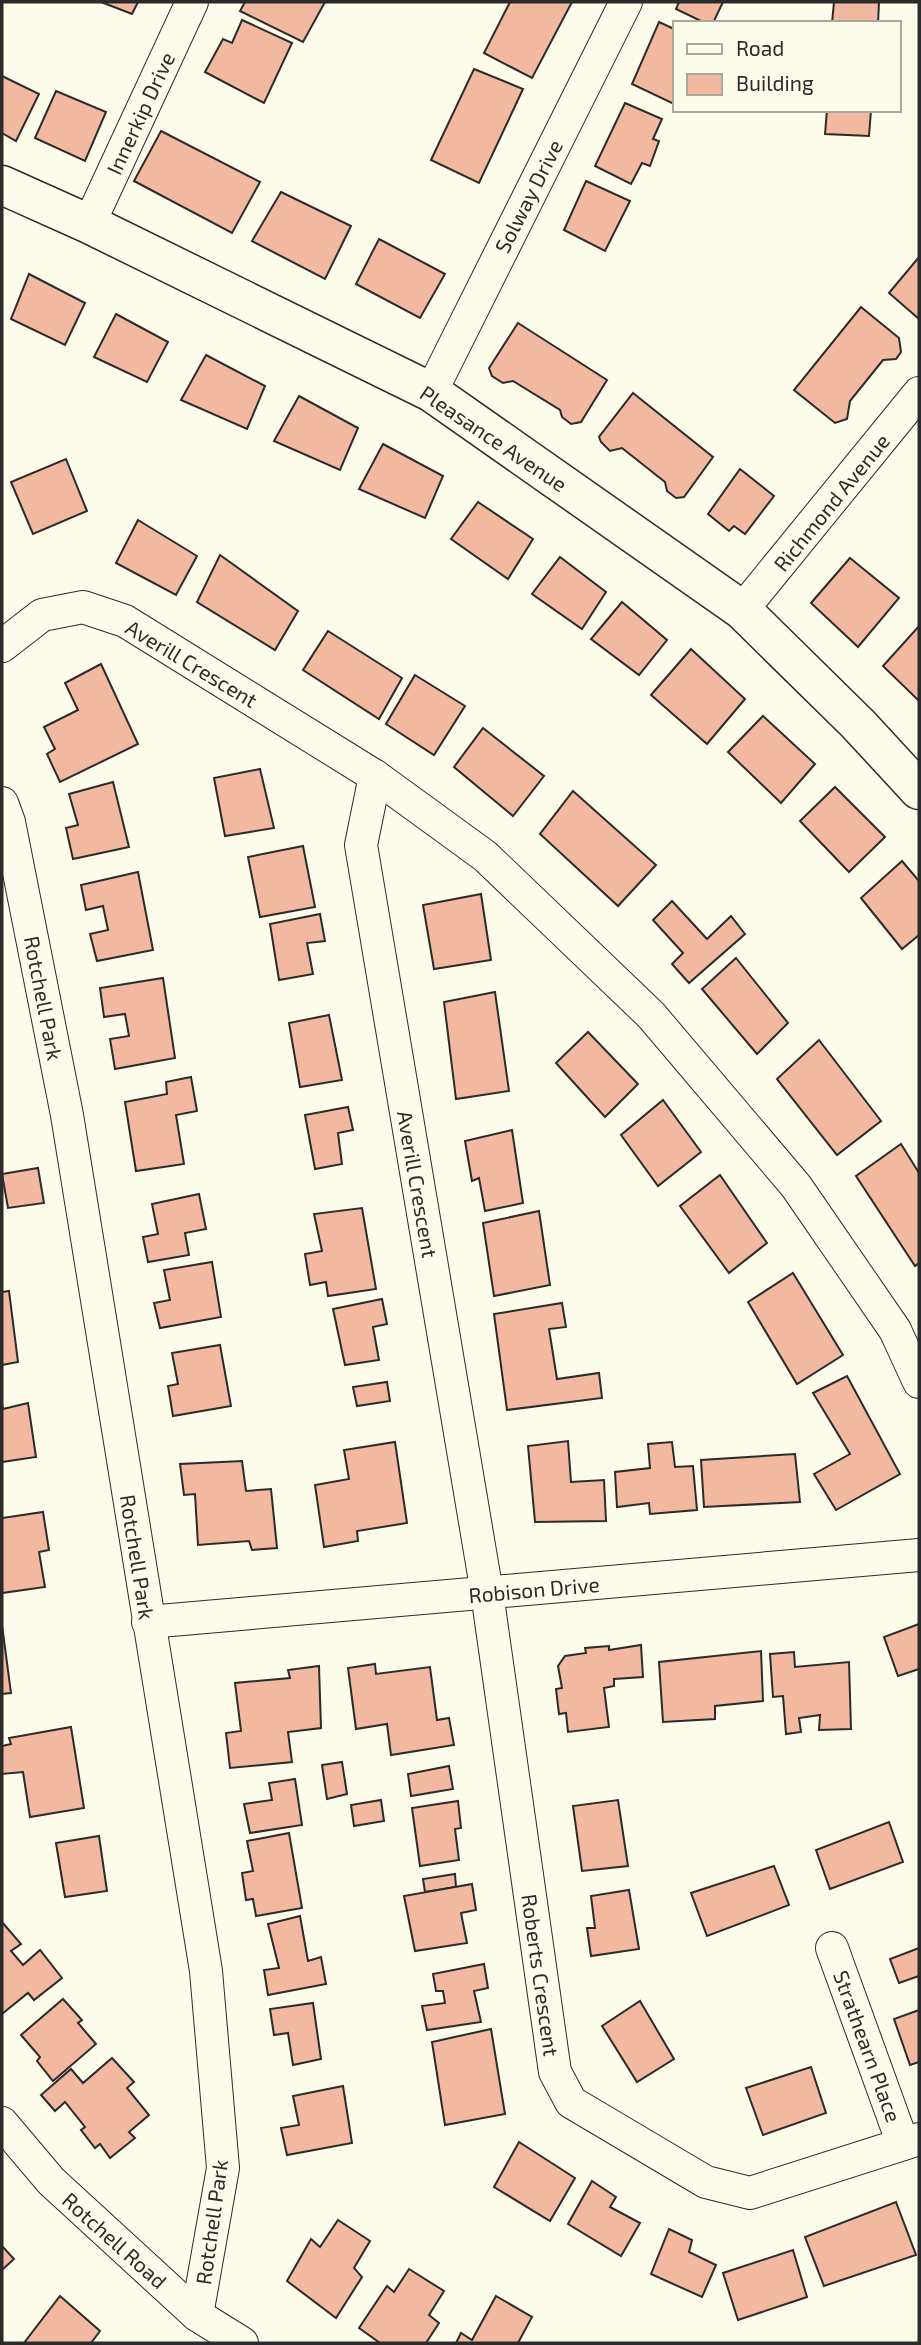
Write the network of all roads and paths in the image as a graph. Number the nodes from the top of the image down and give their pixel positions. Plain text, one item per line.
1 (192, 2) edge
2 (626, 2) edge
3 (2, 185) edge
4 (89, 225) junction
5 (431, 392) junction
6 (919, 393) edge
7 (742, 610) junction
8 (2, 646) edge
9 (375, 776) junction
10 (919, 790) edge
11 (2, 803) edge
12 (919, 1382) edge
13 (919, 1555) edge
14 (487, 1593) junction
15 (148, 1622) junction
16 (832, 1948) dead end
17 (2, 2123) edge
18 (911, 2142) edge
19 (197, 2315) junction
20 (242, 2343) edge

1 - 4 street, Innerkip Drive
2 - 5 street, Solway Drive
3 - 4 main road, Pleasance Avenue
4 - 5 main road, Pleasance Avenue
5 - 7 main road, Pleasance Avenue
6 - 7 street, Richmond Avenue
7 - 10 main road, Pleasance Avenue
8 - 9 street, Averill Crescent
9 - 12 street, Averill Crescent
9 - 14 street, Averill Crescent
11 - 15 street, Rotchell Park
13 - 14 street, Robison Drive
14 - 15 street, Robison Drive
14 - 18 street, Roberts Crescent
15 - 19 street, Rotchell Park
16 - 18 street, Strathearn Place
17 - 19 street, Rotchell Road
19 - 20 street, Rotchell Road

